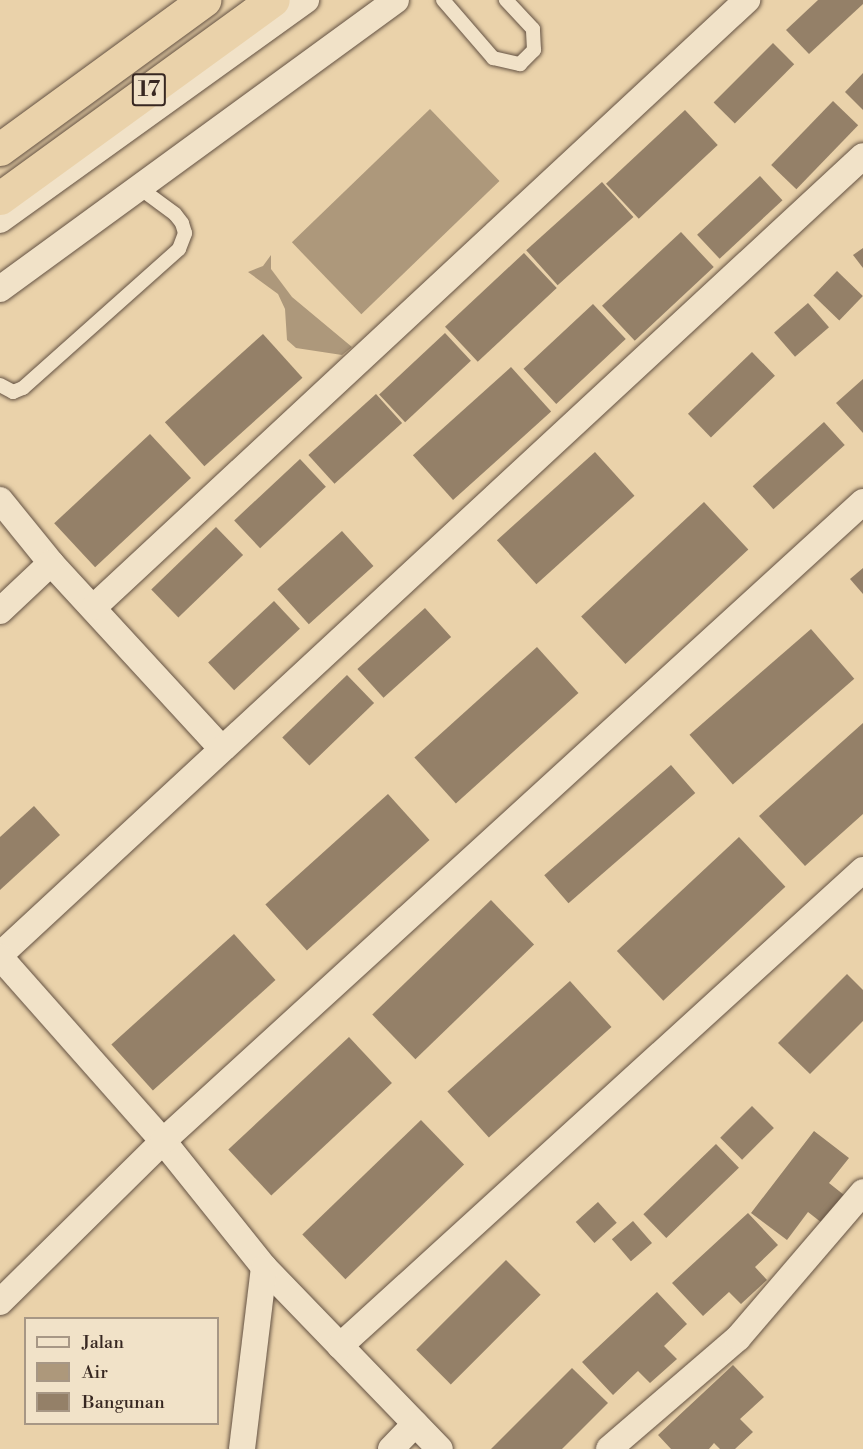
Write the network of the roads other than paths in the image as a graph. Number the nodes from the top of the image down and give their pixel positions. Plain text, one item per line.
1 (204, 0) edge
2 (273, 0) edge
3 (306, 0) edge
4 (396, 0) edge
5 (443, 0) edge
6 (506, 0) edge
7 (747, 0) edge
8 (0, 149) edge
9 (863, 156) edge
10 (137, 186) junction
11 (12, 189) edge
12 (0, 220) edge
13 (0, 289) edge
14 (0, 385) edge
15 (0, 500) edge
16 (863, 502) edge
17 (51, 563) junction
18 (94, 607) junction
19 (0, 610) edge
20 (220, 747) junction
21 (863, 870) edge
22 (0, 956) edge
23 (163, 1141) junction
24 (863, 1192) edge
25 (264, 1267) junction
26 (0, 1302) edge
27 (340, 1346) junction
28 (415, 1424) junction
29 (242, 1449) edge
30 (391, 1449) edge
31 (440, 1449) edge
32 (609, 1449) edge

1 - 8 highway, 17
2 - 11 highway, 17
3 - 12 street
4 - 10 street
5 - 6 lane
7 - 18 street
8 - 11 street
9 - 20 street
10 - 13 street
10 - 14 lane
15 - 17 street
16 - 23 street
17 - 18 street
17 - 19 street
18 - 20 street
20 - 22 street
21 - 27 street
22 - 23 street
23 - 25 street
23 - 26 street
24 - 32 street
25 - 27 street
25 - 29 street
27 - 28 street
28 - 30 street
28 - 31 street

